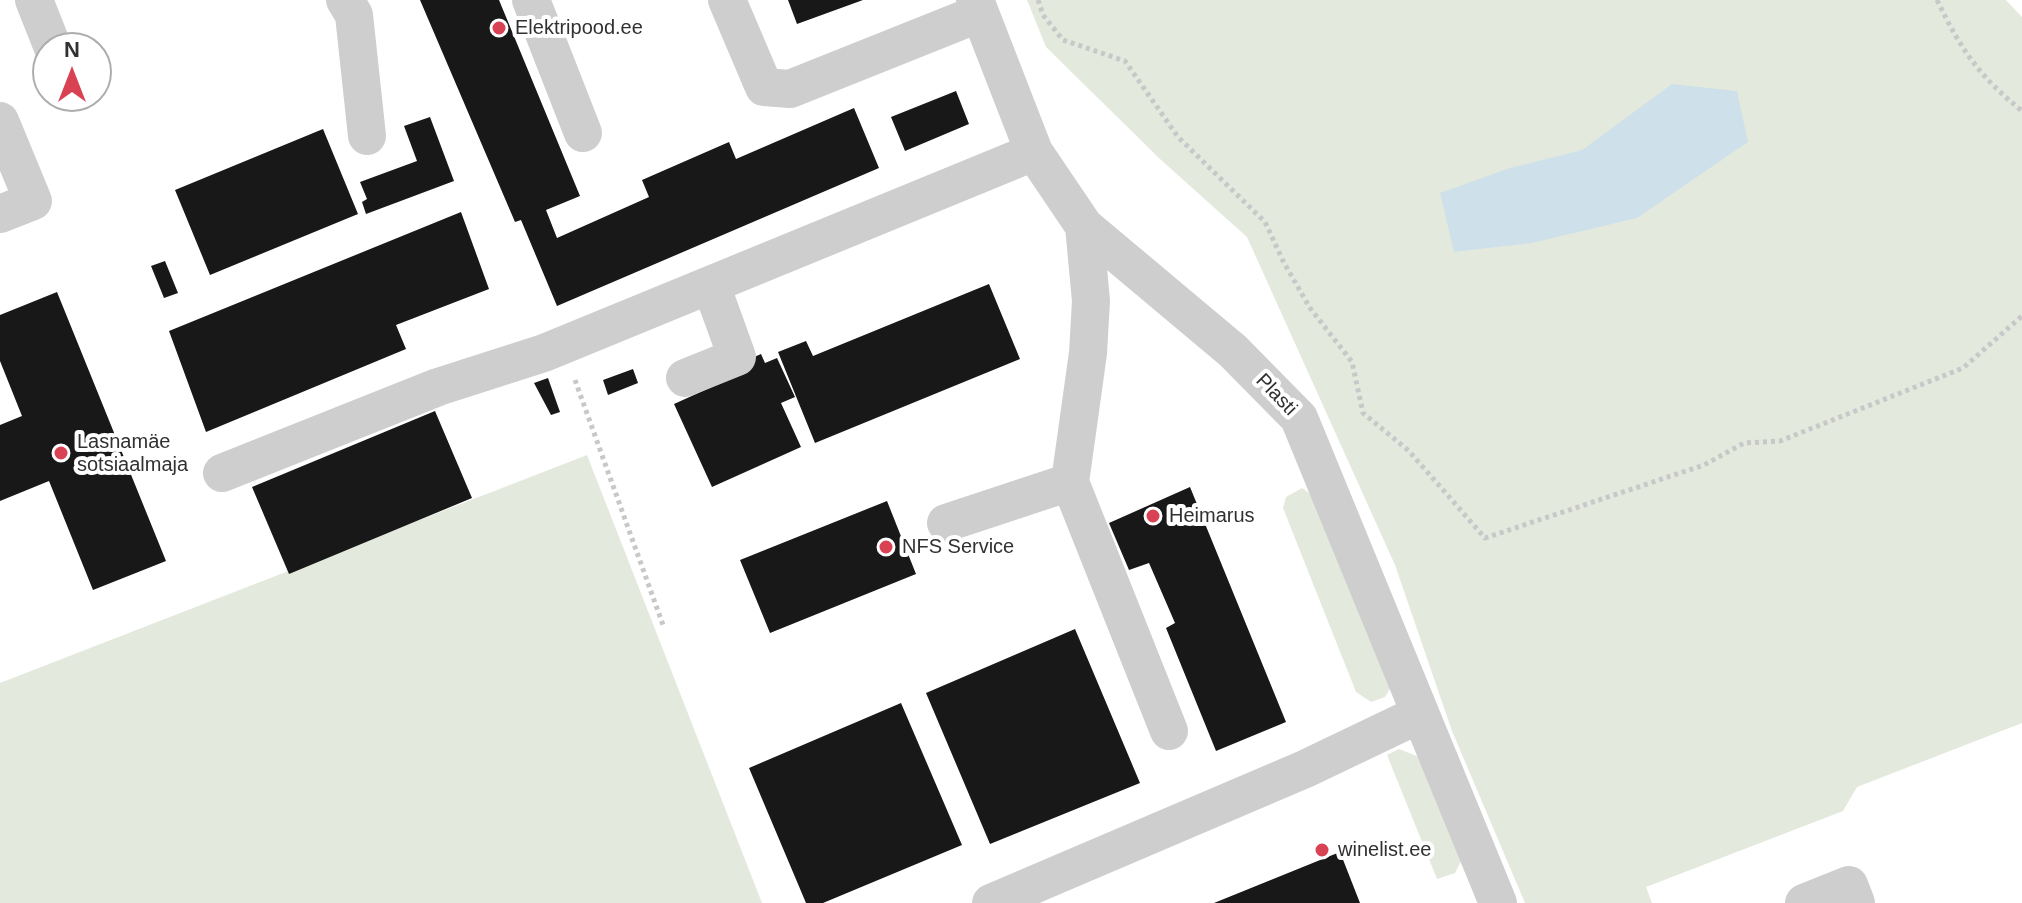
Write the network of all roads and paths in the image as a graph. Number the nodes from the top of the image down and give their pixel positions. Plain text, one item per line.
1 (34, 0) edge
2 (345, 0) edge
3 (531, 0) edge
4 (727, 0) edge
5 (1038, 0) edge
6 (1937, 0) edge
7 (978, 6) edge
8 (47, 32) edge
9 (2022, 111) edge
10 (0, 121) edge
11 (583, 133) dead end
12 (367, 136) dead end
13 (1034, 152) junction
14 (0, 214) edge
15 (1084, 226) junction
16 (711, 285) junction
17 (2022, 316) edge
18 (563, 345) junction
19 (685, 378) dead end
20 (222, 473) dead end
21 (1070, 482) junction
22 (946, 523) dead end
23 (663, 625) dead end
24 (1420, 714) junction
25 (1169, 731) dead end
26 (991, 903) edge
27 (1498, 903) edge
28 (1804, 903) edge
29 (1856, 903) edge

1 - 8 lane
2 - 12 lane
3 - 11 lane
4 - 7 lane
5 - 17 path
6 - 9 path
7 - 13 lane, Plasti
10 - 14 lane
13 - 15 lane, Plasti
13 - 16 lane
15 - 21 lane
15 - 24 lane, Plasti
16 - 18 lane
16 - 19 lane
18 - 20 lane
18 - 23 path
21 - 22 lane
21 - 25 lane
24 - 26 lane
24 - 27 lane, Plasti
28 - 29 lane

